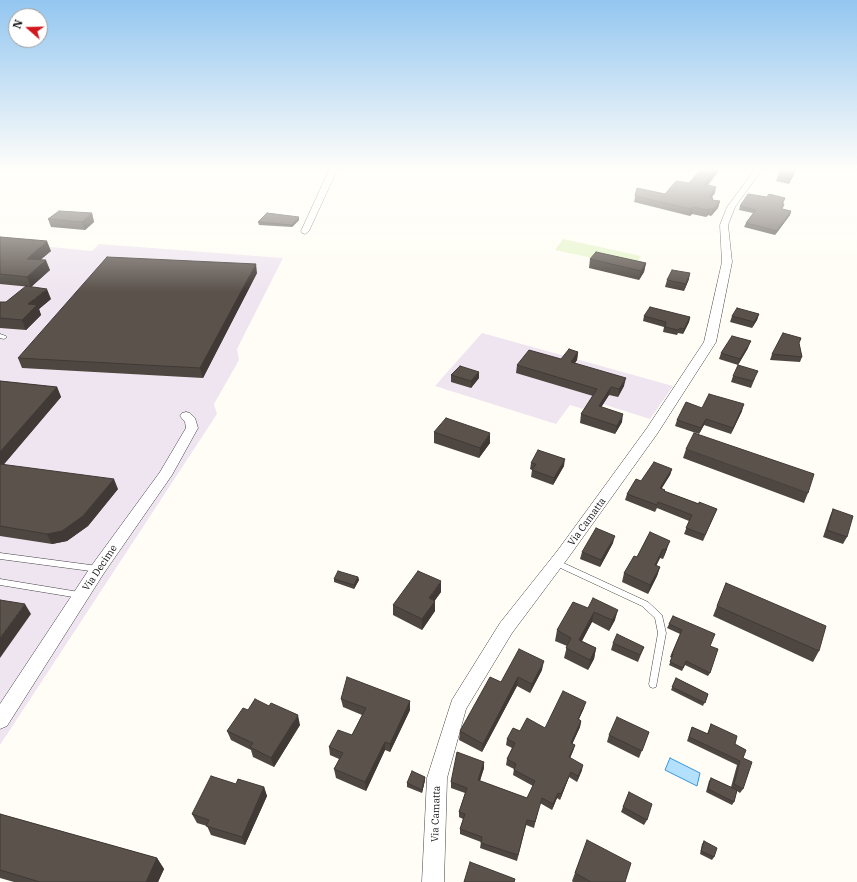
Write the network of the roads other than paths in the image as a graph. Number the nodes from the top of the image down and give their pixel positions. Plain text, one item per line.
1 (314, 209) edge
2 (731, 209) edge
3 (304, 231) dead end
4 (186, 416) dead end
5 (0, 556) edge
6 (557, 563) junction
7 (98, 569) junction
8 (0, 582) edge
9 (81, 595) junction
10 (653, 684) dead end
11 (0, 720) edge
12 (433, 882) edge

1 - 3 street
2 - 6 street, Via Camatta
4 - 7 street, Via Decime
5 - 7 lane
6 - 10 lane
6 - 12 street, Via Camatta
7 - 9 street, Via Decime
8 - 9 lane
9 - 11 street, Via Decime

